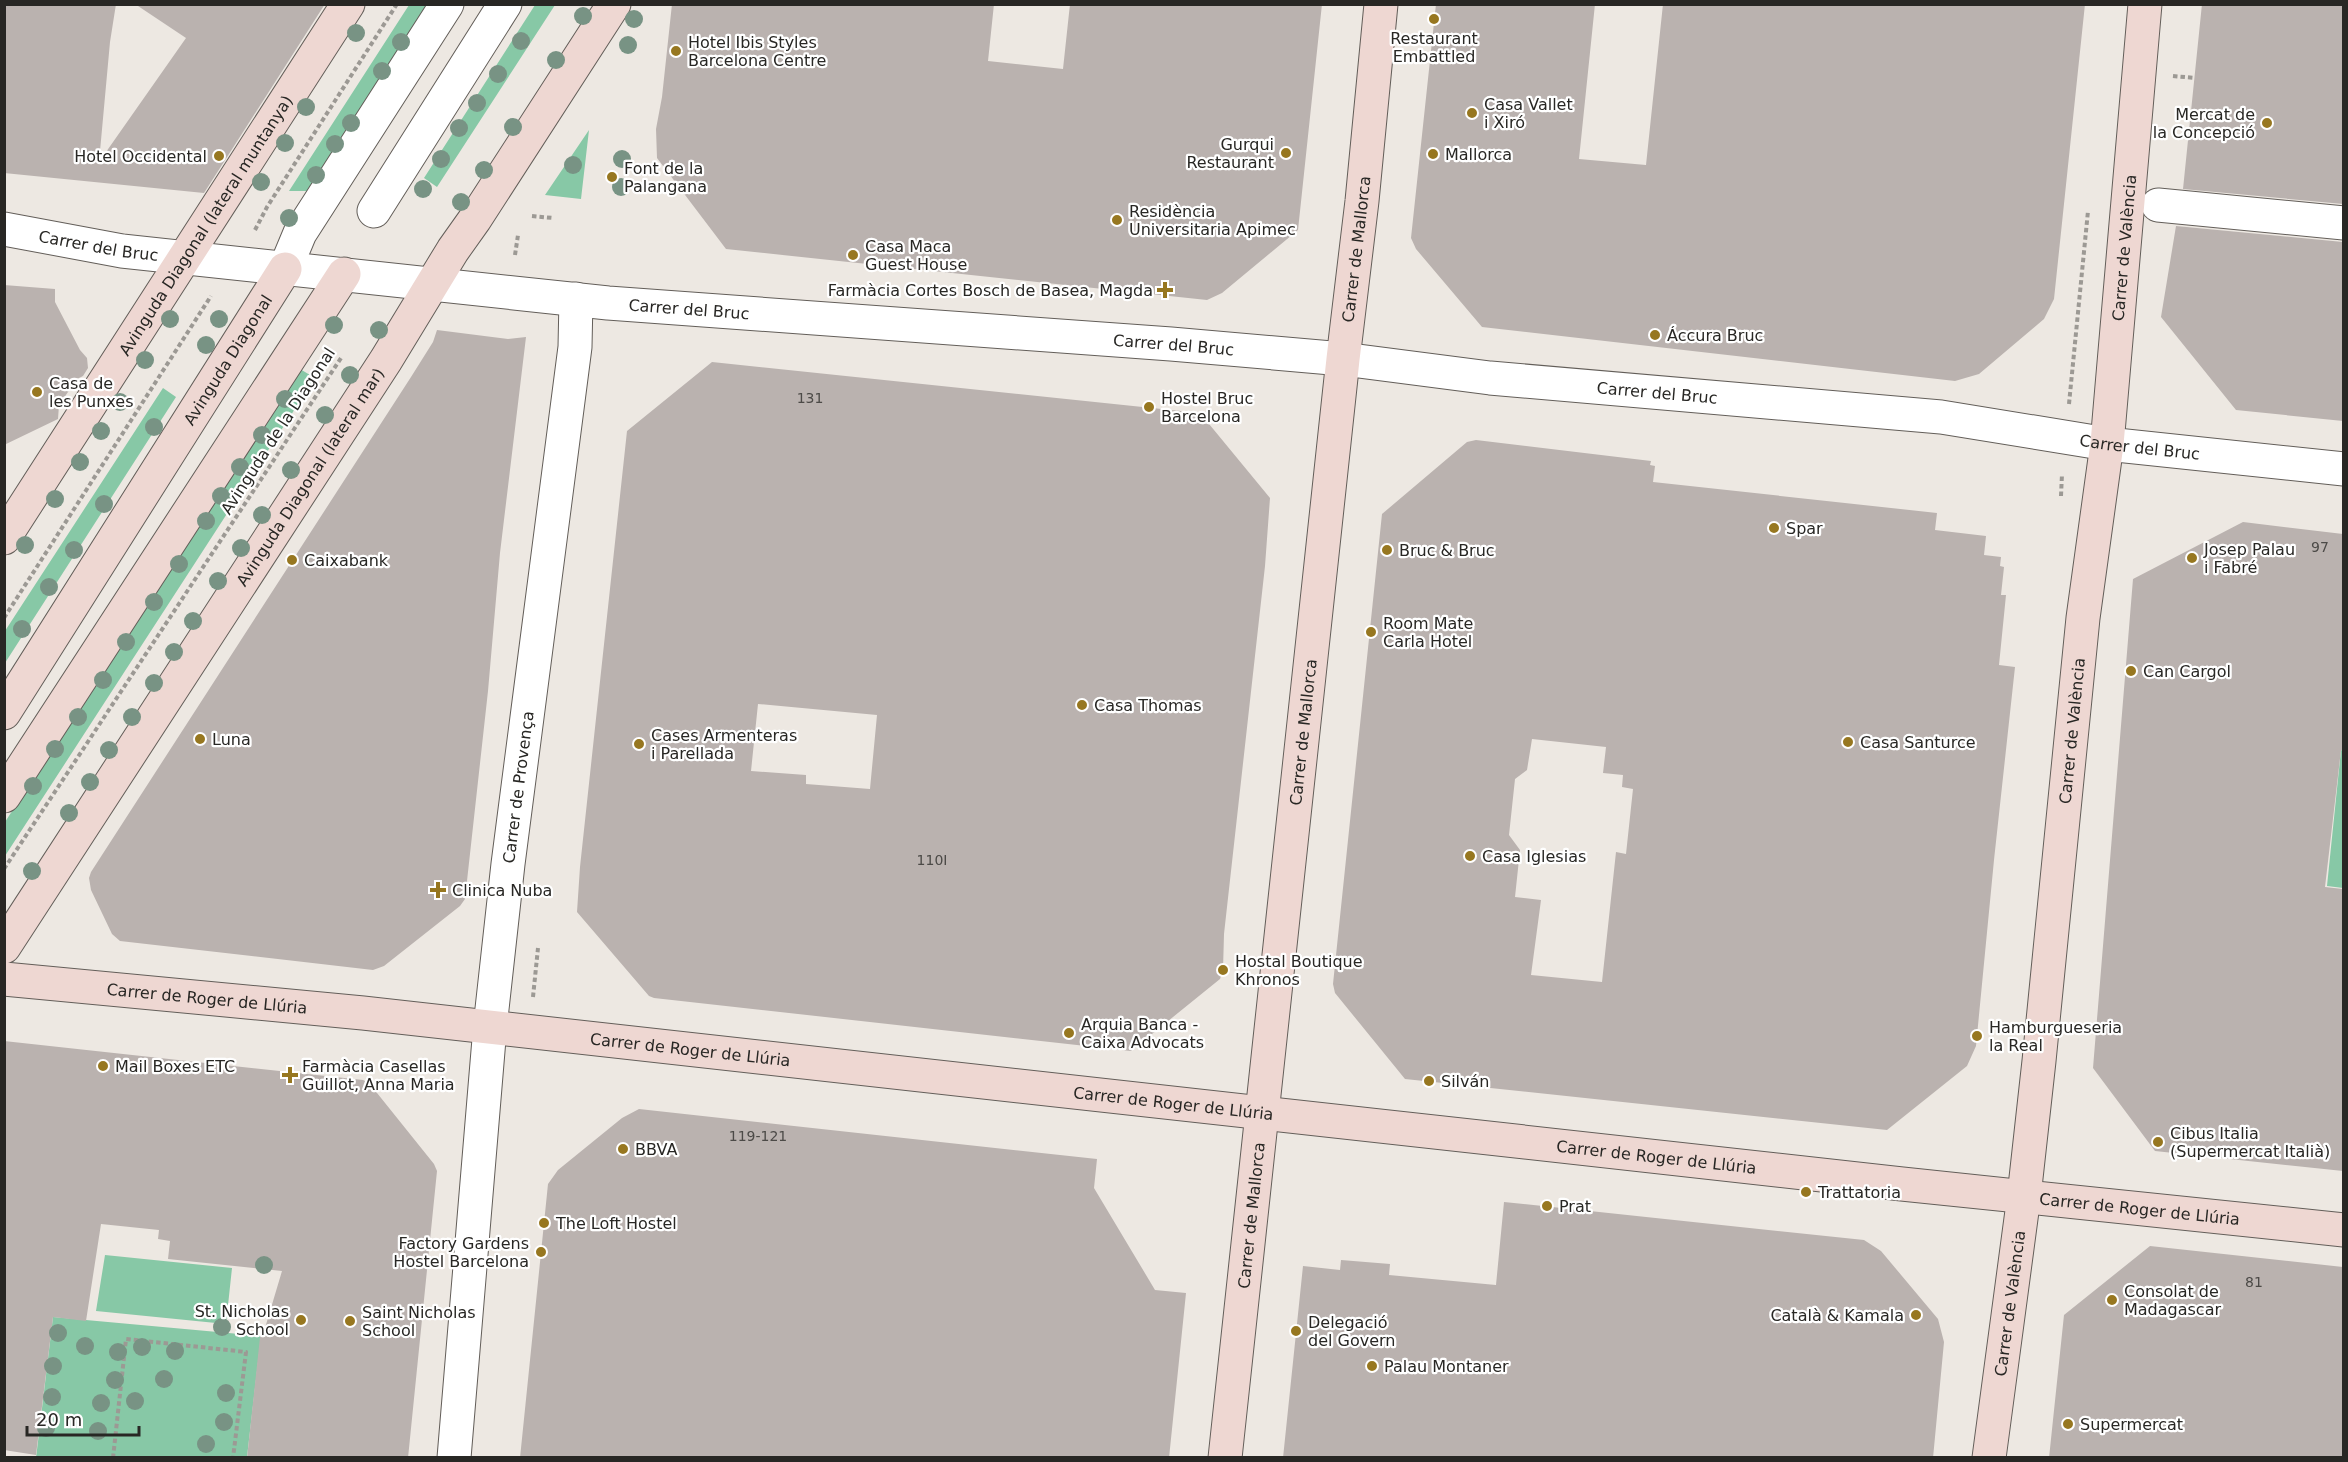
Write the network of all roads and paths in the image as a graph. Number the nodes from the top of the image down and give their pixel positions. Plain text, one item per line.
1 (348, 4) edge
2 (397, 4) edge
3 (447, 4) edge
4 (506, 4) edge
5 (614, 4) edge
6 (1381, 4) edge
7 (2145, 4) edge
8 (2170, 75) dead end
9 (2194, 78) dead end
10 (2158, 205) dead end
11 (374, 211) dead end
12 (532, 216) dead end
13 (553, 218) dead end
14 (2343, 223) edge
15 (4, 229) edge
16 (518, 235) dead end
17 (515, 255) dead end
18 (185, 258) junction
19 (234, 263) junction
20 (285, 269) junction
21 (344, 274) junction
22 (432, 284) junction
23 (576, 299) junction
24 (346, 350) dead end
25 (1343, 359) junction
26 (2108, 444) junction
27 (2343, 469) edge
28 (4, 538) edge
29 (4, 618) edge
30 (4, 713) edge
31 (4, 796) edge
32 (4, 869) edge
33 (4, 947) edge
34 (4, 979) edge
35 (490, 1027) junction
36 (1262, 1112) junction
37 (2024, 1196) junction
38 (2343, 1230) edge
39 (113, 1458) edge
40 (233, 1458) edge
41 (454, 1458) edge
42 (1225, 1458) edge
43 (1989, 1458) edge

1 - 18 street, Avinguda Diagonal (lateral muntanya)
2 - 19 path
3 - 20 street, Avinguda Diagonal
4 - 11 street
5 - 22 street, Avinguda Diagonal (lateral mar)
6 - 25 street, Carrer de Mallorca
7 - 26 street, Carrer de València
8 - 9 path
10 - 14 street
12 - 13 path
15 - 18 street, Carrer del Bruc
16 - 17 path
18 - 19 street, Carrer del Bruc
18 - 28 street, Avinguda Diagonal (lateral muntanya)
19 - 20 street, Carrer del Bruc
19 - 29 path
20 - 21 street, Carrer del Bruc
20 - 30 street, Avinguda Diagonal
21 - 22 street, Carrer del Bruc
21 - 31 street
22 - 23 street, Carrer del Bruc
22 - 33 street, Avinguda Diagonal (lateral mar)
23 - 25 street, Carrer del Bruc
23 - 35 street, Carrer de Provença
24 - 32 path, Avinguda de la Diagonal
25 - 26 street, Carrer del Bruc
25 - 36 street, Carrer de Mallorca
26 - 27 street, Carrer del Bruc
26 - 37 street, Carrer de València
34 - 35 street, Carrer de Roger de Llúria
35 - 36 street, Carrer de Roger de Llúria
35 - 41 street, Carrer de Provença
36 - 37 street, Carrer de Roger de Llúria
36 - 42 street, Carrer de Mallorca
37 - 38 street, Carrer de Roger de Llúria
37 - 43 street, Carrer de València
39 - 40 path

